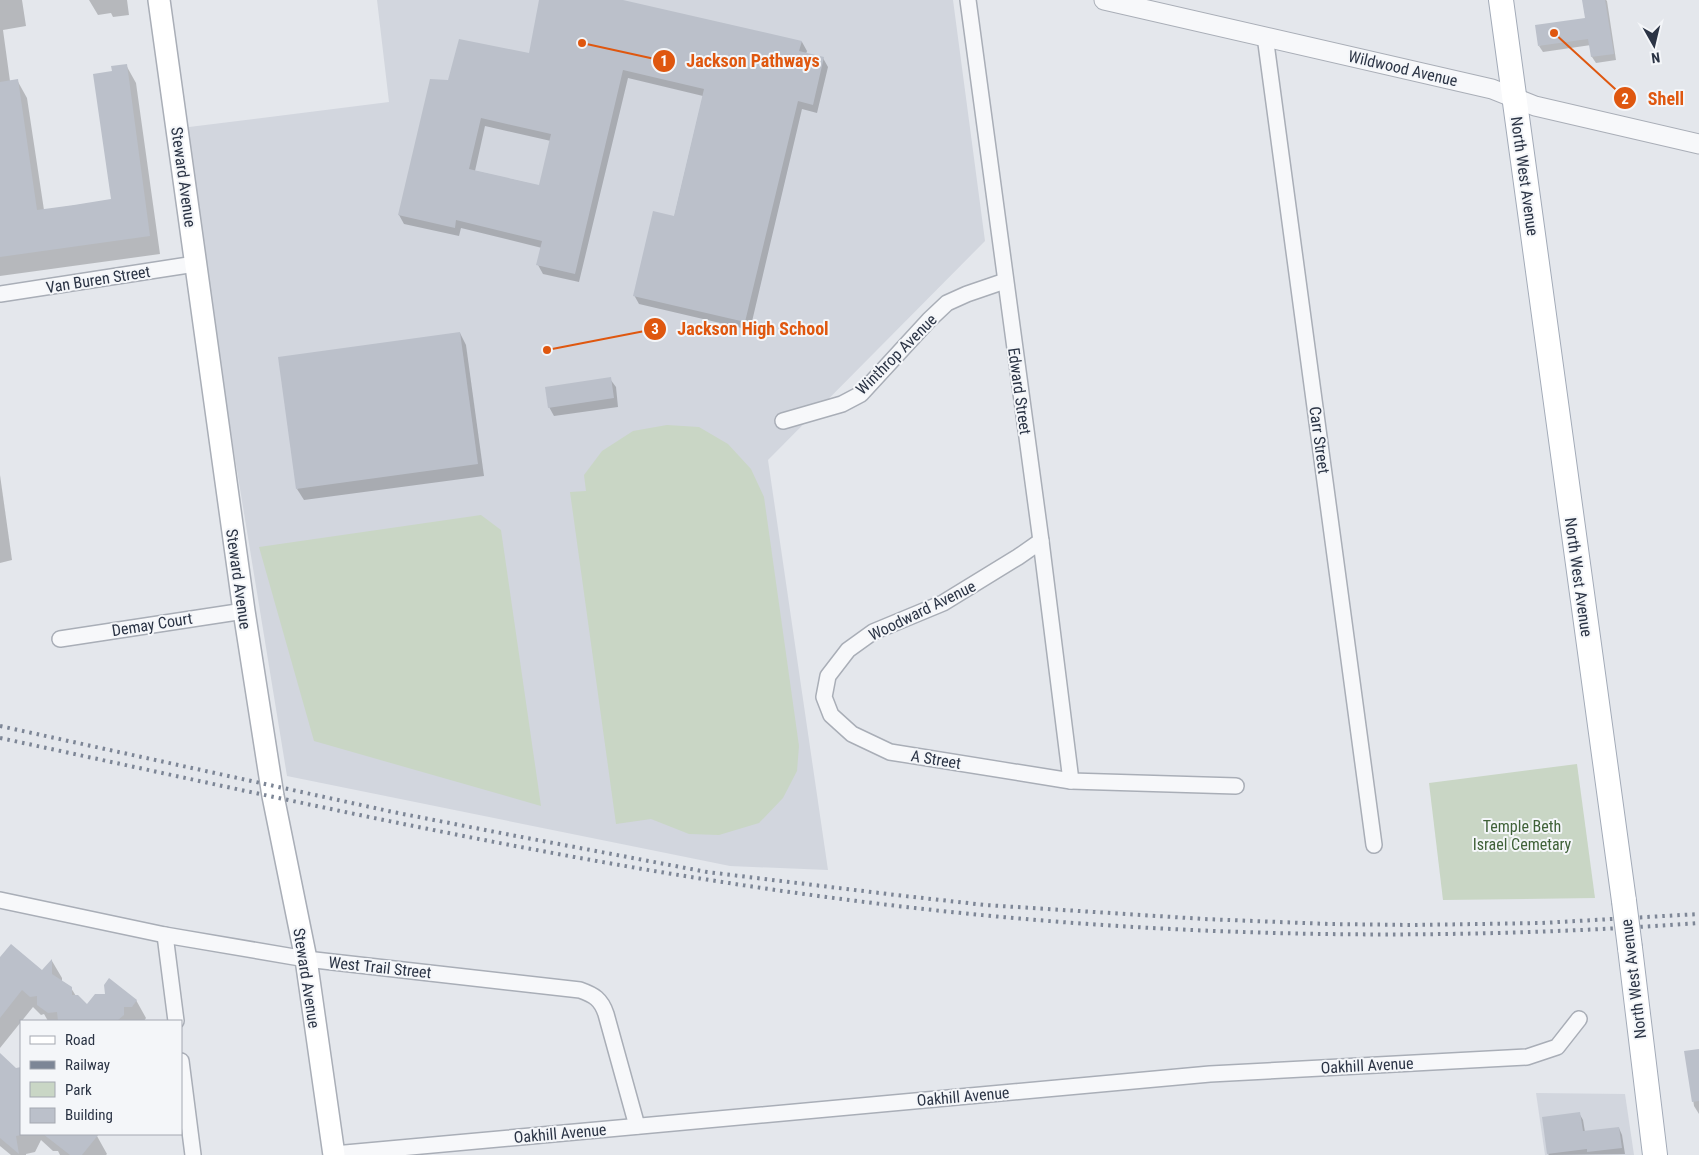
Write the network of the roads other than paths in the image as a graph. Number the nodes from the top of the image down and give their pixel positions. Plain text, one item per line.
1 (159, 0) edge
2 (968, 0) edge
3 (1104, 0) edge
4 (1501, 0) edge
5 (1265, 36) junction
6 (1514, 98) junction
7 (1699, 144) edge
8 (196, 264) junction
9 (1005, 281) junction
10 (0, 294) edge
11 (783, 421) dead end
12 (1041, 541) junction
13 (244, 611) junction
14 (60, 639) dead end
15 (824, 697) joint
16 (1071, 781) junction
17 (1236, 786) dead end
18 (1374, 845) dead end
19 (0, 900) edge
20 (165, 935) junction
21 (306, 959) junction
22 (1579, 1019) dead end
23 (176, 1020) edge
24 (182, 1068) edge
25 (636, 1126) junction
26 (194, 1155) edge
27 (334, 1155) edge
28 (1656, 1155) edge

1 - 8 main road, Steward Avenue
2 - 9 street, Edward Street
3 - 5 street, Wildwood Avenue
4 - 6 main road, North West Avenue
5 - 6 street, Wildwood Avenue
5 - 18 street, Carr Street
6 - 7 street, Wildwood Avenue
6 - 28 main road, North West Avenue, bridge
8 - 10 street, Van Buren Street
8 - 13 main road, Steward Avenue
9 - 11 street, Winthrop Avenue
9 - 12 street, Edward Street
12 - 15 street, Woodward Avenue
12 - 16 street, Edward Street
13 - 14 street, Demay Court
13 - 21 main road, Steward Avenue
15 - 16 street, A Street
16 - 17 street, A Street
19 - 20 street, West Trail Street
20 - 21 street, West Trail Street
20 - 23 street
21 - 25 street, West Trail Street
21 - 27 main road, Steward Avenue
22 - 25 street, Oakhill Avenue
24 - 26 street
25 - 27 street, Oakhill Avenue

